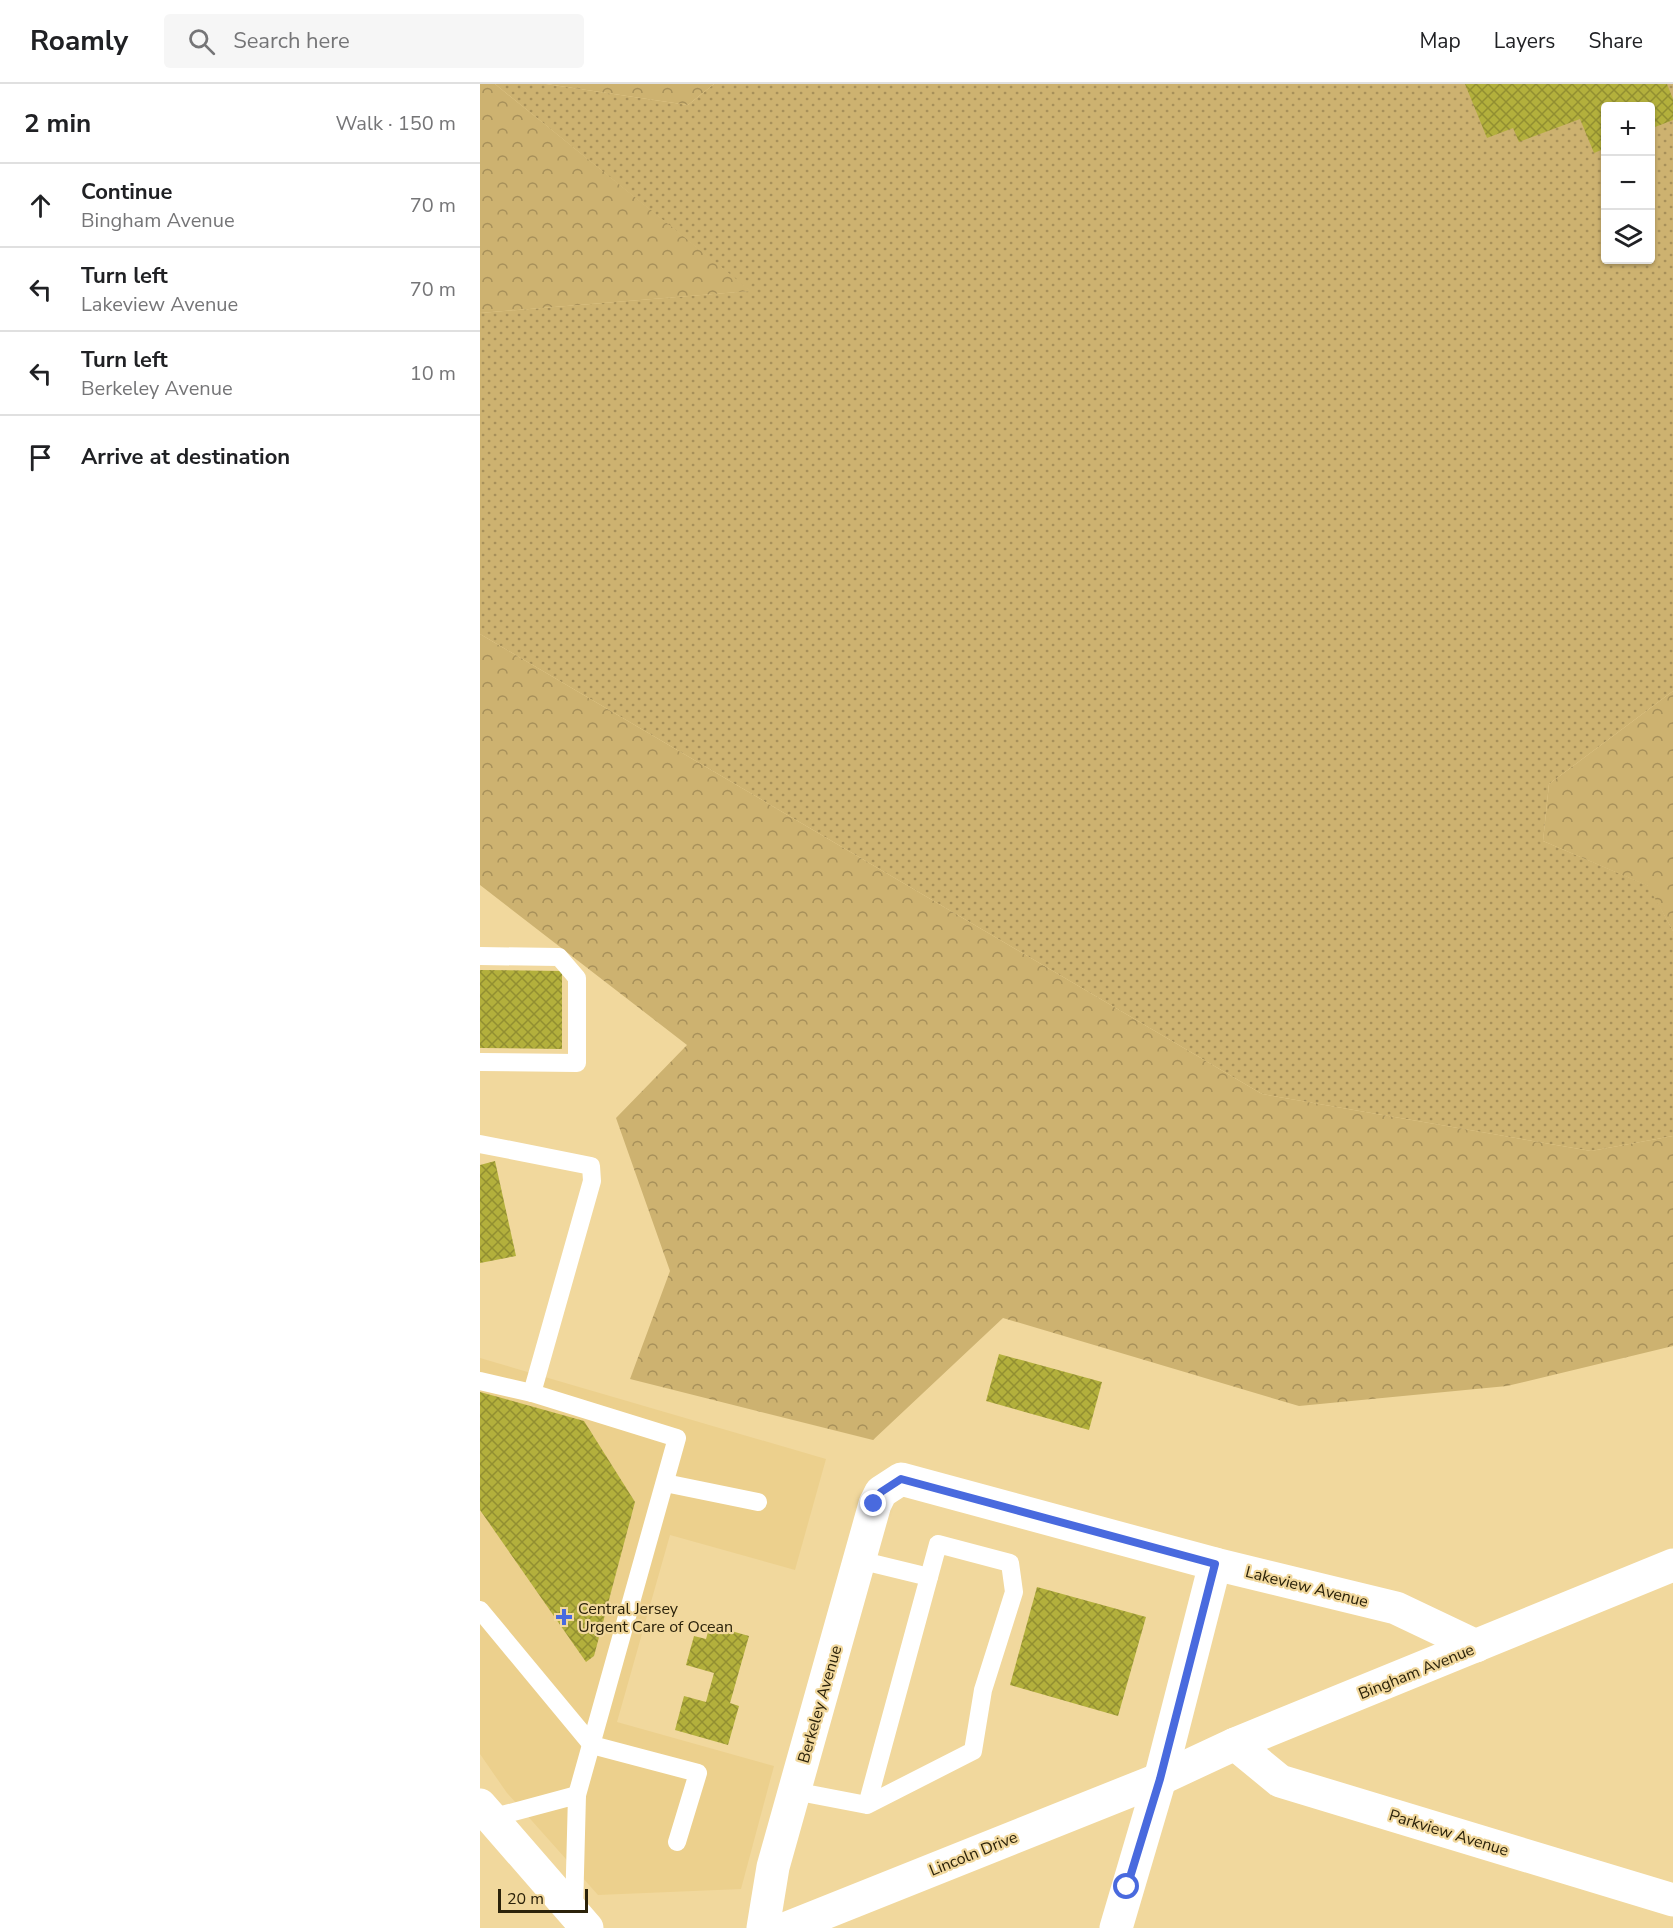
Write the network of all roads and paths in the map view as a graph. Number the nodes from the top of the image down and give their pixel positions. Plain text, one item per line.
1 (480, 956) edge
2 (480, 1062) edge
3 (480, 1144) edge
4 (480, 1381) edge
5 (532, 1393) junction
6 (665, 1483) junction
7 (889, 1486) joint
8 (758, 1502) dead end
9 (859, 1560) junction
10 (1215, 1564) junction
11 (1673, 1565) edge
12 (929, 1577) junction
13 (480, 1610) edge
14 (1476, 1646) junction
15 (1235, 1744) junction
16 (592, 1745) junction
17 (1160, 1779) junction
18 (794, 1791) junction
19 (577, 1796) junction
20 (867, 1805) junction
21 (486, 1812) edge
22 (676, 1842) dead end
23 (1673, 1900) edge
24 (580, 1920) edge
25 (763, 1928) edge
26 (787, 1928) edge
27 (1116, 1928) edge

1 - 2 lane
3 - 5 lane
4 - 5 lane
5 - 6 lane
6 - 8 lane
6 - 16 lane
7 - 9 street, Berkeley Avenue
7 - 10 street, Lakeview Avenue
9 - 12 lane
9 - 18 street, Berkeley Avenue
10 - 14 street, Lakeview Avenue
10 - 17 street
11 - 14 street, Bingham Avenue
12 - 20 lane
12 - 20 lane
13 - 16 lane
14 - 15 street, Bingham Avenue
15 - 17 street, Bingham Avenue
15 - 23 street, Parkview Avenue
16 - 19 lane
16 - 22 lane
17 - 26 street, Lincoln Drive
17 - 27 street
18 - 20 lane
18 - 25 street, Berkeley Avenue
19 - 21 lane
19 - 24 lane
21 - 24 street

